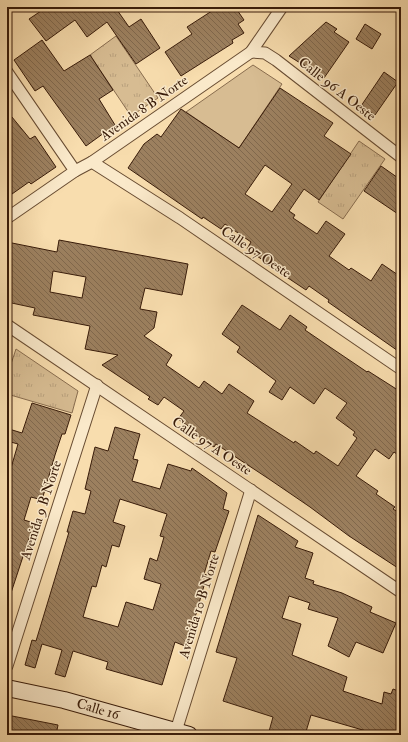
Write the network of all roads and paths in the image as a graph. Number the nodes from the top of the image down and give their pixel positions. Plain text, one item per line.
1 (282, 7) edge
2 (251, 52) junction
3 (7, 72) edge
4 (401, 157) edge
5 (92, 162) junction
6 (75, 171) junction
7 (7, 218) edge
8 (7, 325) edge
9 (401, 368) edge
10 (97, 385) junction
11 (251, 490) junction
12 (401, 592) edge
13 (7, 666) edge
14 (7, 688) edge
15 (182, 733) edge

1 - 2 street, Avenida 8 B Norte
2 - 4 street, Calle 96 A Oeste
2 - 5 street, Avenida 8 B Norte
3 - 6 street
5 - 6 street, Avenida 8 B Norte
5 - 9 street, Calle 97 Oeste
6 - 7 street, Avenida 8 B Norte
8 - 10 street, Calle 97 A Oeste
10 - 11 street, Calle 97 A Oeste
10 - 13 street, Avenida 9 B Norte
11 - 12 street, Calle 97 A Oeste
11 - 15 street, Avenida 10 B Norte
14 - 15 main road, Calle 16

